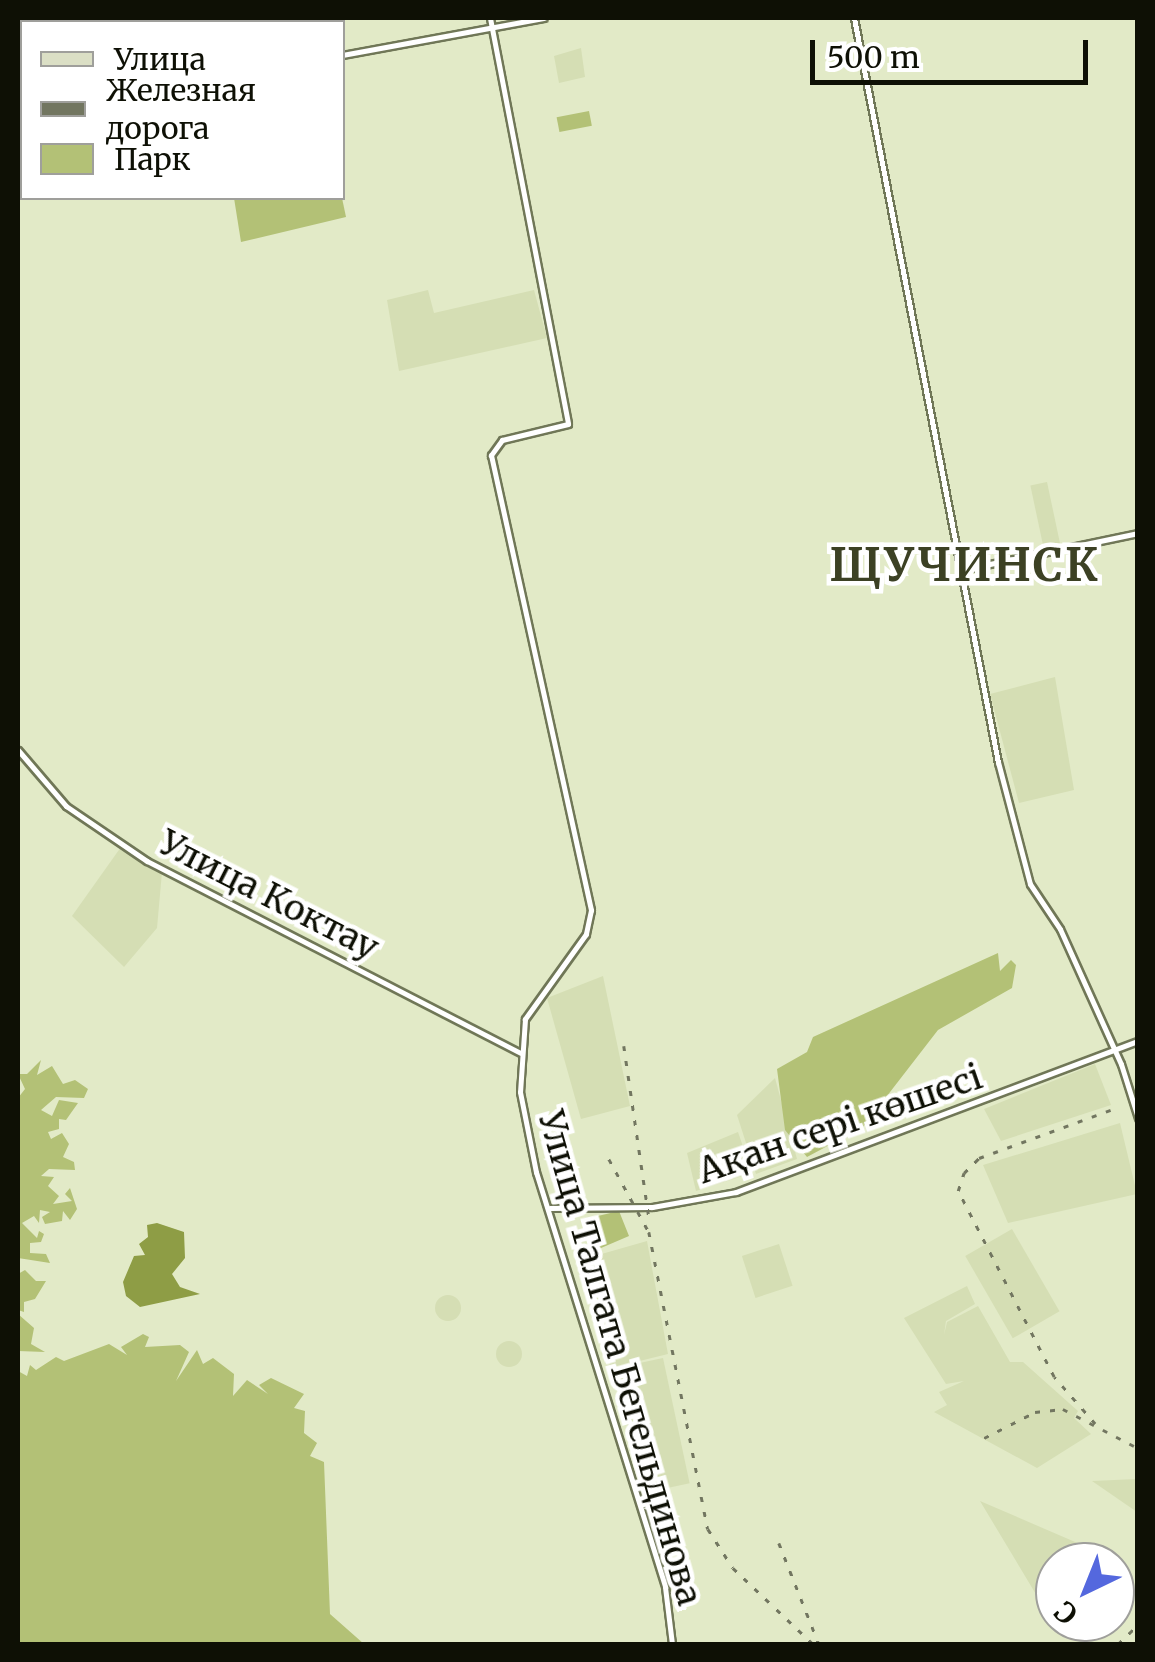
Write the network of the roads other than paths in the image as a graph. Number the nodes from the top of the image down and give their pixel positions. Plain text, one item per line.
1 (490, 18) edge
2 (544, 18) edge
3 (854, 18) edge
4 (492, 27) junction
5 (345, 54) edge
6 (1138, 533) edge
7 (960, 570) junction
8 (18, 750) edge
9 (1138, 1041) edge
10 (1114, 1050) junction
11 (520, 1053) junction
12 (1138, 1118) edge
13 (549, 1208) junction
14 (672, 1644) edge

1 - 4 street
2 - 4 street
3 - 7 street
4 - 5 street
4 - 11 street, Улица Талгата Бегельдинова
6 - 7 street
7 - 10 street
8 - 11 street, Улица Коктау
9 - 10 street, Ақан сері көшесі
10 - 12 street
10 - 13 street, Ақан сері көшесі
11 - 13 street, Улица Талгата Бегельдинова
13 - 14 street, Улица Талгата Бегельдинова

